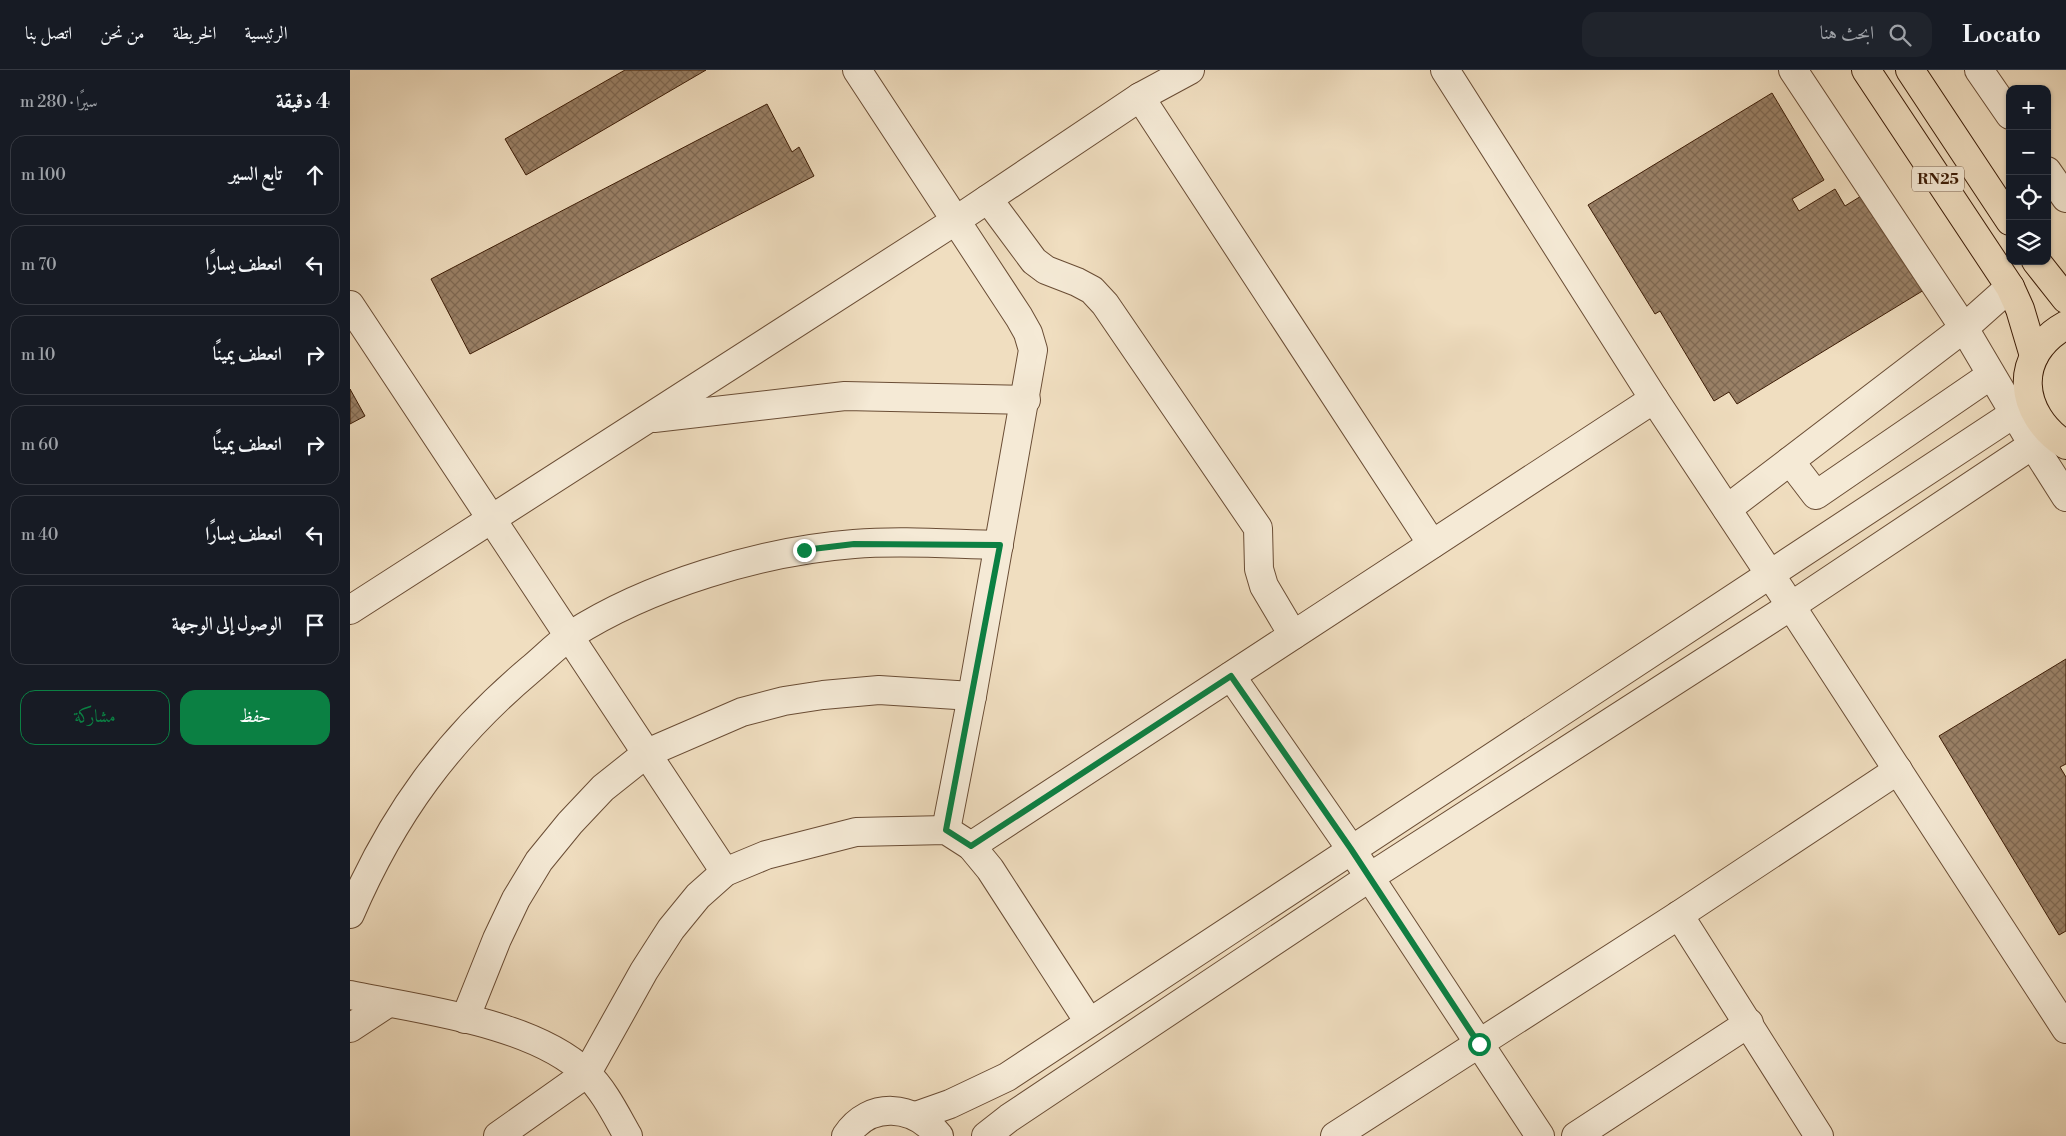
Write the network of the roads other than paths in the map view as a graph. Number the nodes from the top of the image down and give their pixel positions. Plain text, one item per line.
1 (857, 70) edge
2 (1190, 70) edge
3 (1445, 70) edge
4 (1793, 70) edge
5 (1866, 70) edge
6 (1910, 70) edge
7 (1979, 70) edge
8 (1140, 97) junction
9 (2006, 109) edge
10 (2050, 175) edge
11 (2066, 198) edge
12 (988, 199) junction
13 (2009, 220) edge
14 (955, 221) junction
15 (2039, 265) edge
16 (2010, 287) junction
17 (2066, 299) edge
18 (350, 305) edge
19 (2066, 325) edge
20 (1964, 328) junction
21 (2034, 356) junction
22 (1991, 375) junction
23 (1654, 399) junction
24 (1026, 400) junction
25 (2022, 408) junction
26 (648, 419) junction
27 (2049, 441) edge
28 (1790, 461) junction
29 (2066, 497) edge
30 (1727, 509) junction
31 (492, 519) junction
32 (1432, 544) junction
33 (1000, 545) junction
34 (1770, 574) junction
35 (1791, 606) junction
36 (350, 610) edge
37 (1293, 635) junction
38 (570, 636) junction
39 (1231, 676) junction
40 (972, 696) junction
41 (647, 753) junction
42 (1898, 770) junction
43 (946, 830) junction
44 (971, 846) junction
45 (1351, 849) junction
46 (725, 872) junction
47 (1370, 877) junction
48 (350, 914) edge
49 (1679, 915) junction
50 (350, 995) edge
51 (388, 1003) junction
52 (465, 1019) junction
53 (1089, 1022) junction
54 (1749, 1023) junction
55 (350, 1028) edge
56 (2066, 1029) edge
57 (1479, 1044) junction
58 (587, 1074) junction
59 (916, 1116) junction
60 (1814, 1134) edge
61 (498, 1136) edge
62 (628, 1136) edge
63 (846, 1136) edge
64 (939, 1136) edge
65 (986, 1136) edge
66 (1335, 1136) edge
67 (1540, 1136) edge
68 (1576, 1136) edge

1 - 14 street
2 - 8 street
3 - 23 street
4 - 20 street
5 - 16 main road, RN25
6 - 13 main road, RN25
7 - 9 street
8 - 12 street
8 - 32 street
10 - 11 street
12 - 14 street
12 - 37 street
14 - 24 street
14 - 26 street
15 - 17 main road
16 - 20 street
16 - 21 main road, RN25
18 - 31 street
19 - 21 main road, RN25
20 - 22 street
20 - 28 street
21 - 25 main road, RN25
22 - 25 street
22 - 28 street
23 - 30 street
23 - 32 street
24 - 26 street
24 - 33 street
25 - 27 main road, RN25
25 - 34 street
26 - 31 street
27 - 29 street
27 - 35 street
28 - 30 street
30 - 34 street
31 - 36 street
31 - 38 street
32 - 37 street
33 - 38 street
33 - 40 street
34 - 35 street
34 - 45 street
35 - 42 street
35 - 47 street
37 - 39 street
38 - 41 street
38 - 48 street
39 - 44 street
39 - 45 street
40 - 41 street
40 - 43 street
41 - 46 street
41 - 52 street
42 - 49 street
42 - 56 street
43 - 44 street
43 - 46 street
44 - 53 street
45 - 47 street
45 - 53 street
46 - 58 street
47 - 57 street
47 - 65 street
49 - 54 street
49 - 57 street
50 - 51 street
51 - 52 street
51 - 55 street
52 - 58 street
53 - 59 street
54 - 60 street
54 - 68 street
57 - 66 street
57 - 67 street
58 - 61 street
58 - 62 street
59 - 63 street
59 - 64 street

